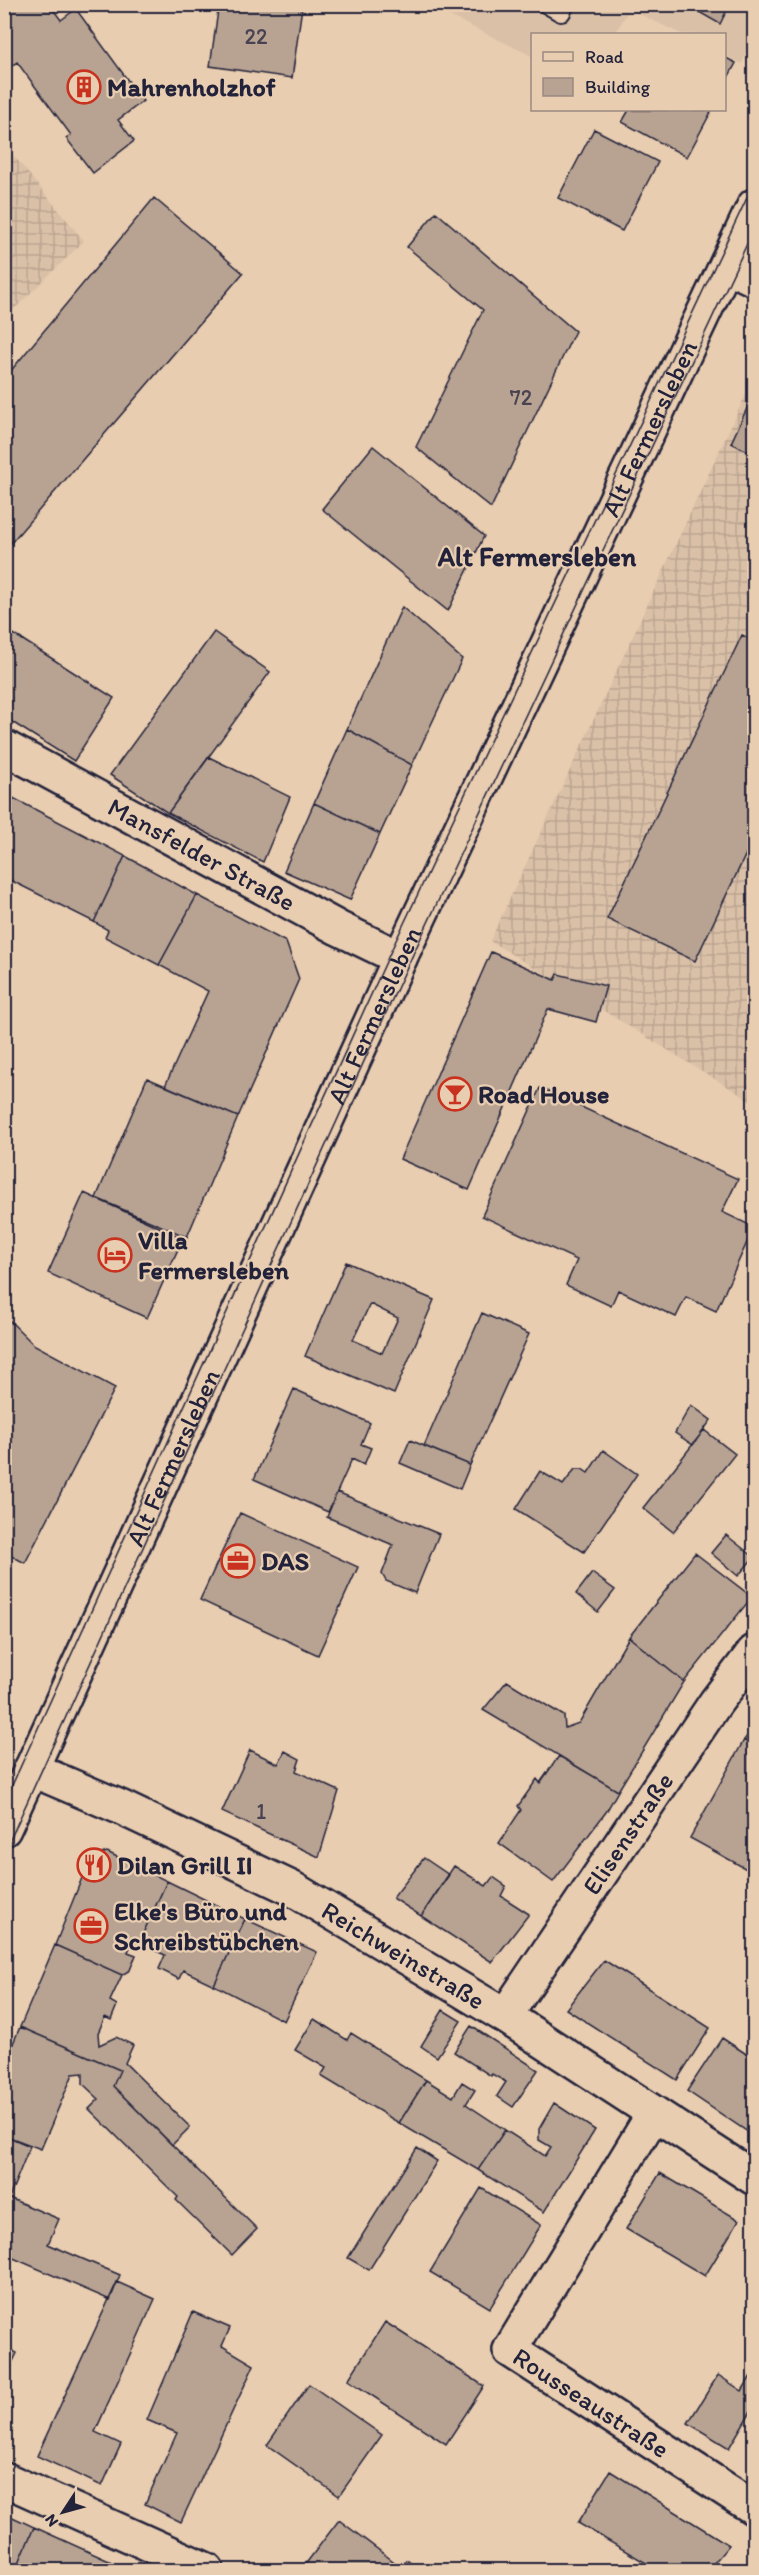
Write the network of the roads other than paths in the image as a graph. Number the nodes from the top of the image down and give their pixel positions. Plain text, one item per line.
1 (547, 4) edge
2 (565, 4) edge
3 (754, 206) edge
4 (741, 272) edge
5 (9, 757) edge
6 (400, 958) junction
7 (754, 1652) edge
8 (31, 1769) junction
9 (4, 1829) edge
10 (505, 2016) junction
11 (654, 2113) junction
12 (754, 2178) edge
13 (4, 2479) edge
14 (754, 2508) edge
15 (207, 2571) edge

1 - 2 lane
3 - 4 street, Alt Fermersleben
4 - 6 street, Alt Fermersleben
5 - 6 street, Mansfelder Straße
6 - 8 street, Alt Fermersleben
7 - 10 street, Elisenstraße
8 - 9 street, Alt Fermersleben
8 - 10 street, Reichweinstraße
10 - 11 street, Reichweinstraße
11 - 12 street, Reichweinstraße
11 - 14 street, Rousseaustraße
13 - 15 street

